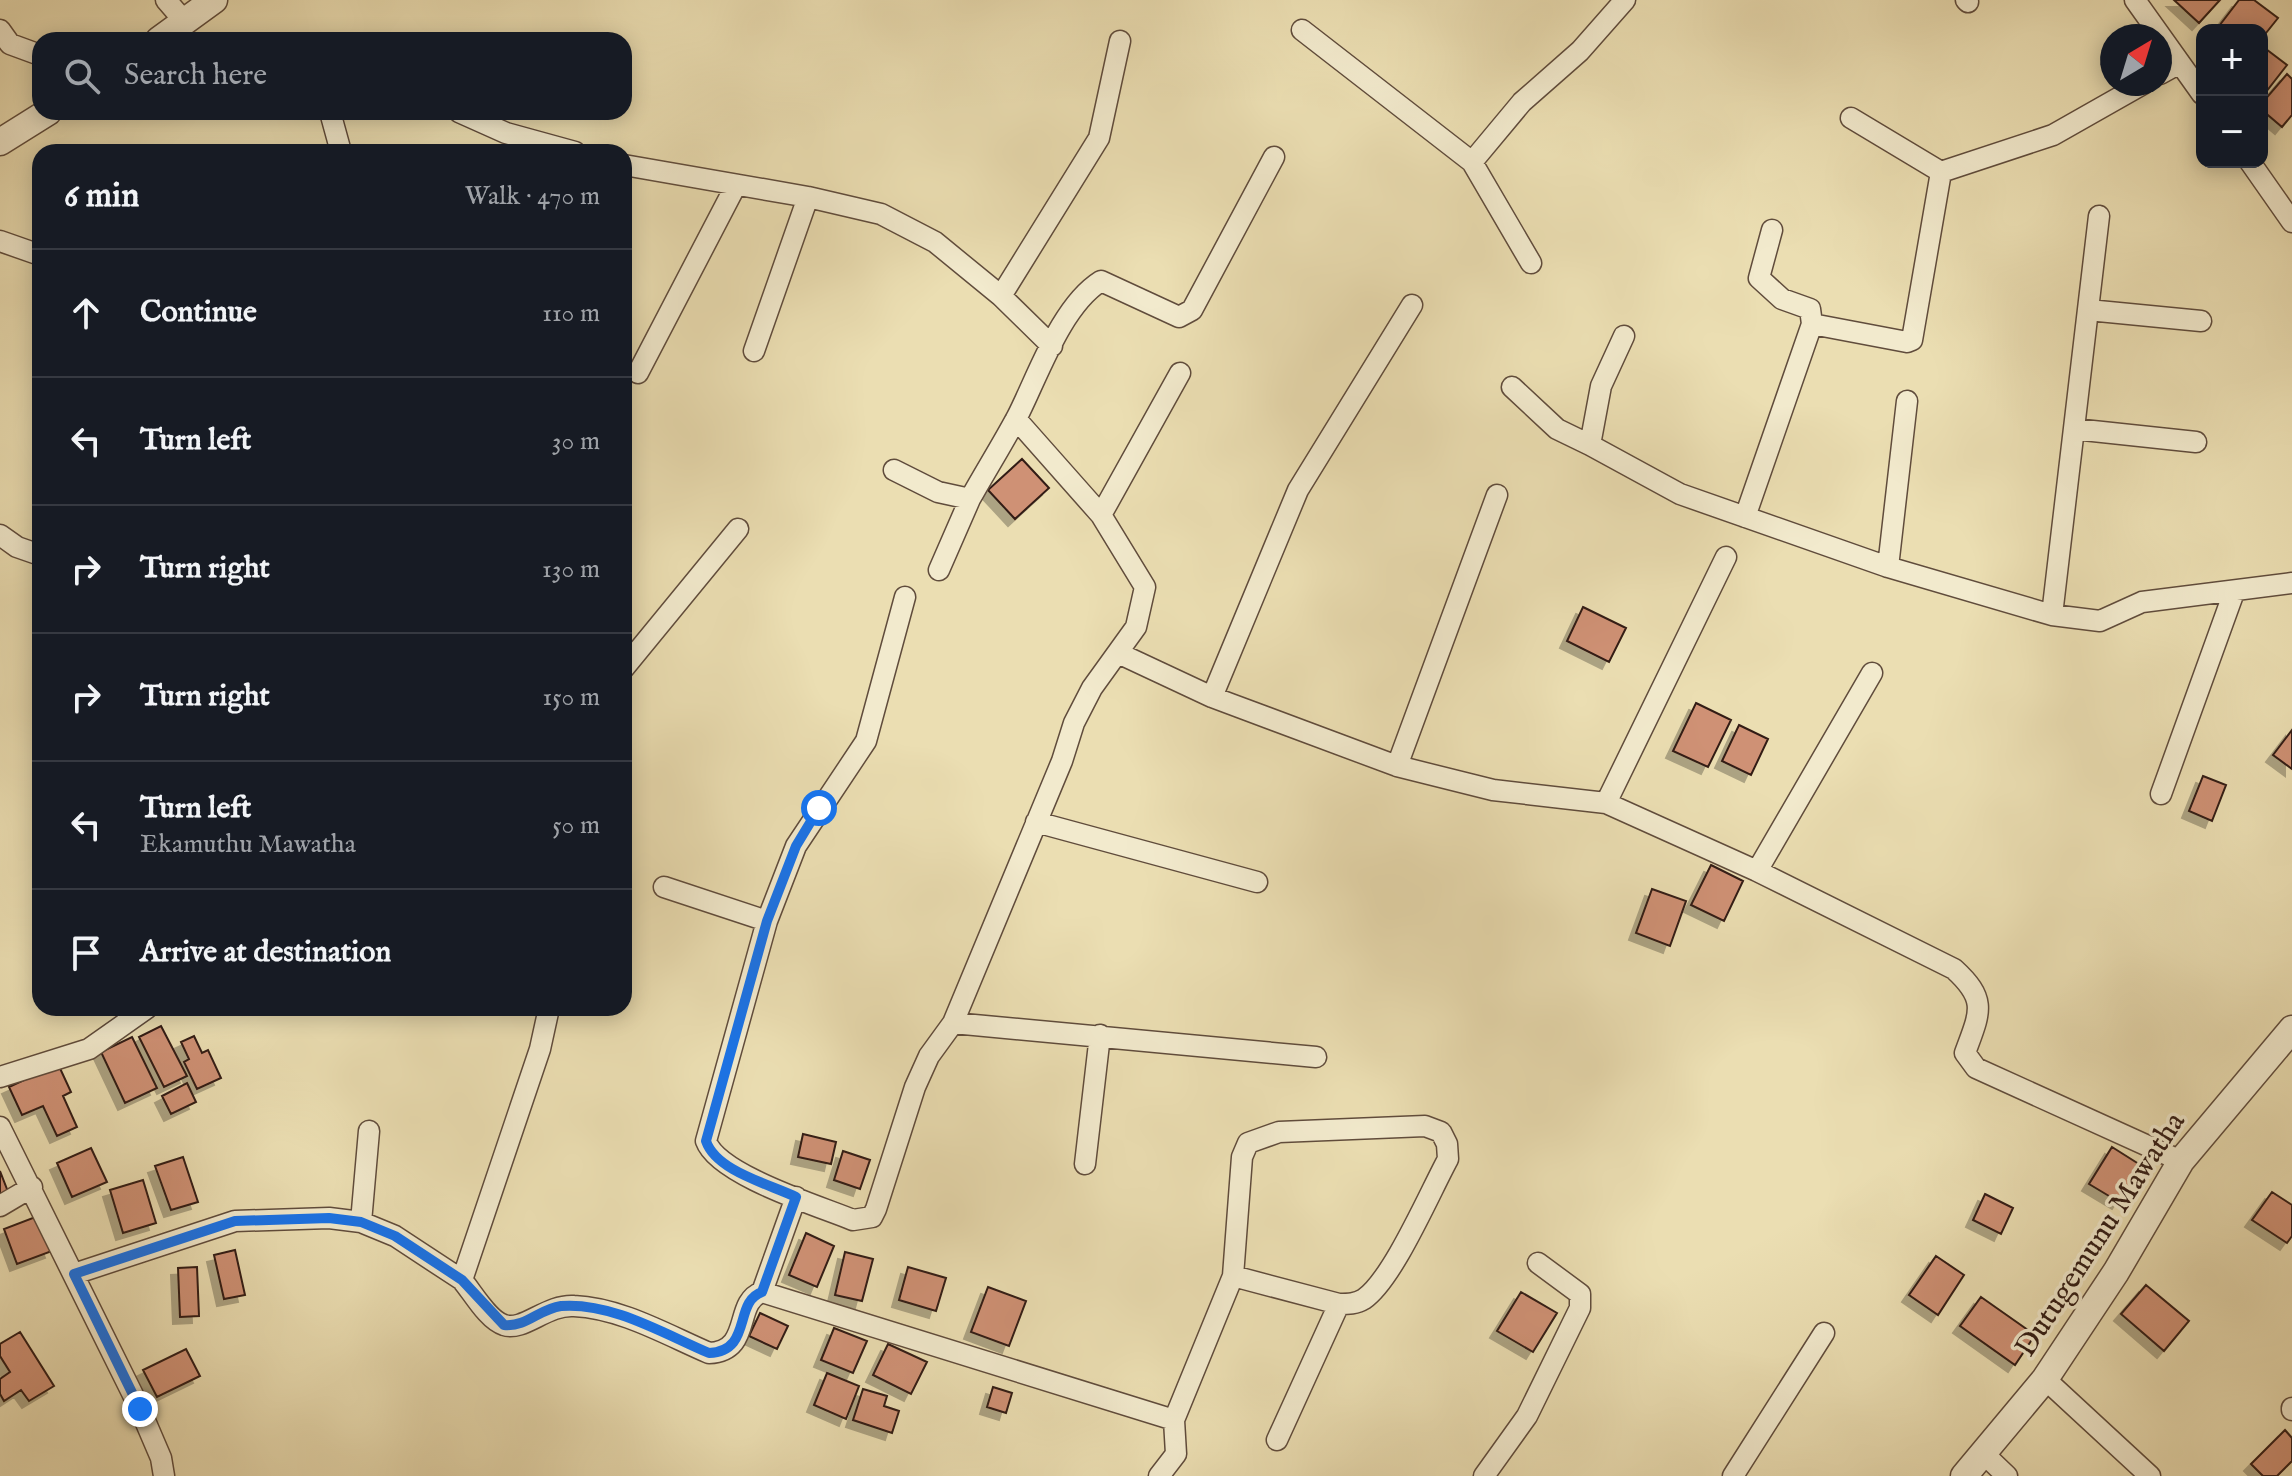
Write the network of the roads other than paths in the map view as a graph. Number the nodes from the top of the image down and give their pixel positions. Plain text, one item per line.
1 (166, 0) edge
2 (214, 0) edge
3 (1625, 0) edge
4 (2135, 0) edge
5 (185, 22) junction
6 (0, 30) edge
7 (1302, 30) dead end
8 (171, 32) edge
9 (1120, 41) dead end
10 (32, 52) edge
11 (2180, 63) junction
12 (2172, 67) edge
13 (2196, 86) edge
14 (2122, 96) edge
15 (1851, 118) dead end
16 (35, 120) edge
17 (332, 120) edge
18 (477, 120) edge
19 (0, 142) edge
20 (339, 144) edge
21 (546, 144) edge
22 (1274, 157) dead end
23 (1472, 162) junction
24 (632, 166) edge
25 (2254, 168) edge
26 (1941, 172) junction
27 (736, 185) junction
28 (808, 197) junction
29 (2099, 216) dead end
30 (2292, 222) edge
31 (1772, 230) dead end
32 (0, 241) edge
33 (32, 252) edge
34 (1531, 263) dead end
35 (1001, 296) junction
36 (1412, 305) dead end
37 (2088, 310) junction
38 (2201, 321) dead end
39 (1812, 324) junction
40 (1624, 336) dead end
41 (1052, 346) junction
42 (754, 351) dead end
43 (638, 373) dead end
44 (1180, 373) dead end
45 (1512, 387) dead end
46 (1907, 401) dead end
47 (1016, 419) junction
48 (2074, 429) junction
49 (2196, 442) dead end
50 (1590, 445) junction
51 (894, 470) dead end
52 (1497, 495) dead end
53 (970, 499) junction
54 (1101, 515) junction
55 (1745, 517) junction
56 (738, 529) dead end
57 (0, 535) edge
58 (32, 552) edge
59 (1726, 557) dead end
60 (1888, 567) junction
61 (939, 570) dead end
62 (2292, 583) edge
63 (2234, 592) junction
64 (905, 597) dead end
65 (2052, 615) junction
66 (1118, 653) junction
67 (632, 658) edge
68 (1872, 673) dead end
69 (1212, 697) junction
70 (1397, 766) junction
71 (2161, 794) dead end
72 (1606, 803) junction
73 (1036, 822) junction
74 (1757, 871) junction
75 (1257, 882) dead end
76 (664, 887) dead end
77 (767, 921) junction
78 (136, 1016) edge
79 (547, 1016) edge
80 (953, 1023) junction
81 (2291, 1031) edge
82 (1100, 1035) junction
83 (1316, 1057) dead end
84 (0, 1077) edge
85 (0, 1127) edge
86 (369, 1131) dead end
87 (2181, 1161) junction
88 (1085, 1164) dead end
89 (32, 1187) junction
90 (796, 1197) junction
91 (0, 1206) edge
92 (361, 1222) junction
93 (1538, 1263) dead end
94 (74, 1274) junction
95 (1233, 1276) junction
96 (462, 1280) junction
97 (762, 1292) junction
98 (1339, 1304) junction
99 (1824, 1333) dead end
100 (2045, 1379) junction
101 (1174, 1420) junction
102 (1277, 1440) dead end
103 (1984, 1454) junction
104 (164, 1476) edge
105 (1159, 1476) edge
106 (1484, 1476) edge
107 (1733, 1476) edge
108 (1964, 1476) edge
109 (2007, 1476) edge
110 (2150, 1476) edge

1 - 5 street
2 - 5 street
3 - 23 street
4 - 11 street
5 - 8 street
6 - 10 street
7 - 23 street
9 - 35 street
11 - 12 street
11 - 13 street
14 - 26 street
15 - 26 street
16 - 19 street
17 - 20 street
18 - 21 street
22 - 41 street
23 - 34 street
24 - 27 street
25 - 30 street
26 - 39 street
27 - 28 street
27 - 43 street
28 - 35 street
28 - 42 street
29 - 37 street
31 - 39 street
32 - 33 street
35 - 41 street
36 - 69 street
37 - 38 street
37 - 48 street
39 - 55 street
40 - 50 street
41 - 47 street
44 - 54 street
45 - 50 street
46 - 60 street
47 - 53 street
47 - 54 street
48 - 49 street
48 - 65 street
50 - 55 street
51 - 53 street
52 - 70 street
53 - 61 street
54 - 66 street
55 - 60 street
56 - 67 street
57 - 58 street
59 - 72 street
60 - 65 street
62 - 63 street
63 - 65 street
63 - 71 street
64 - 77 street
66 - 69 street
66 - 73 street
68 - 74 street
69 - 70 street
70 - 72 street
72 - 74 street
73 - 75 street
73 - 80 street
74 - 87 street
76 - 77 street
77 - 90 street
78 - 84 street
79 - 96 street
80 - 82 street
80 - 90 street
81 - 87 street, Dutugemunu Mawatha
82 - 83 street
82 - 88 street
85 - 89 street
86 - 92 street
87 - 100 street, Dutugemunu Mawatha
89 - 91 street
89 - 94 street
90 - 97 street
92 - 94 street
92 - 96 street
93 - 106 street
94 - 104 street
95 - 98 street
95 - 98 street
95 - 101 street
96 - 97 street
97 - 101 street
98 - 102 street
99 - 107 street
100 - 103 street, Dutugemunu Mawatha
100 - 110 street
101 - 105 street
103 - 108 street, Dutugemunu Mawatha
103 - 109 street

